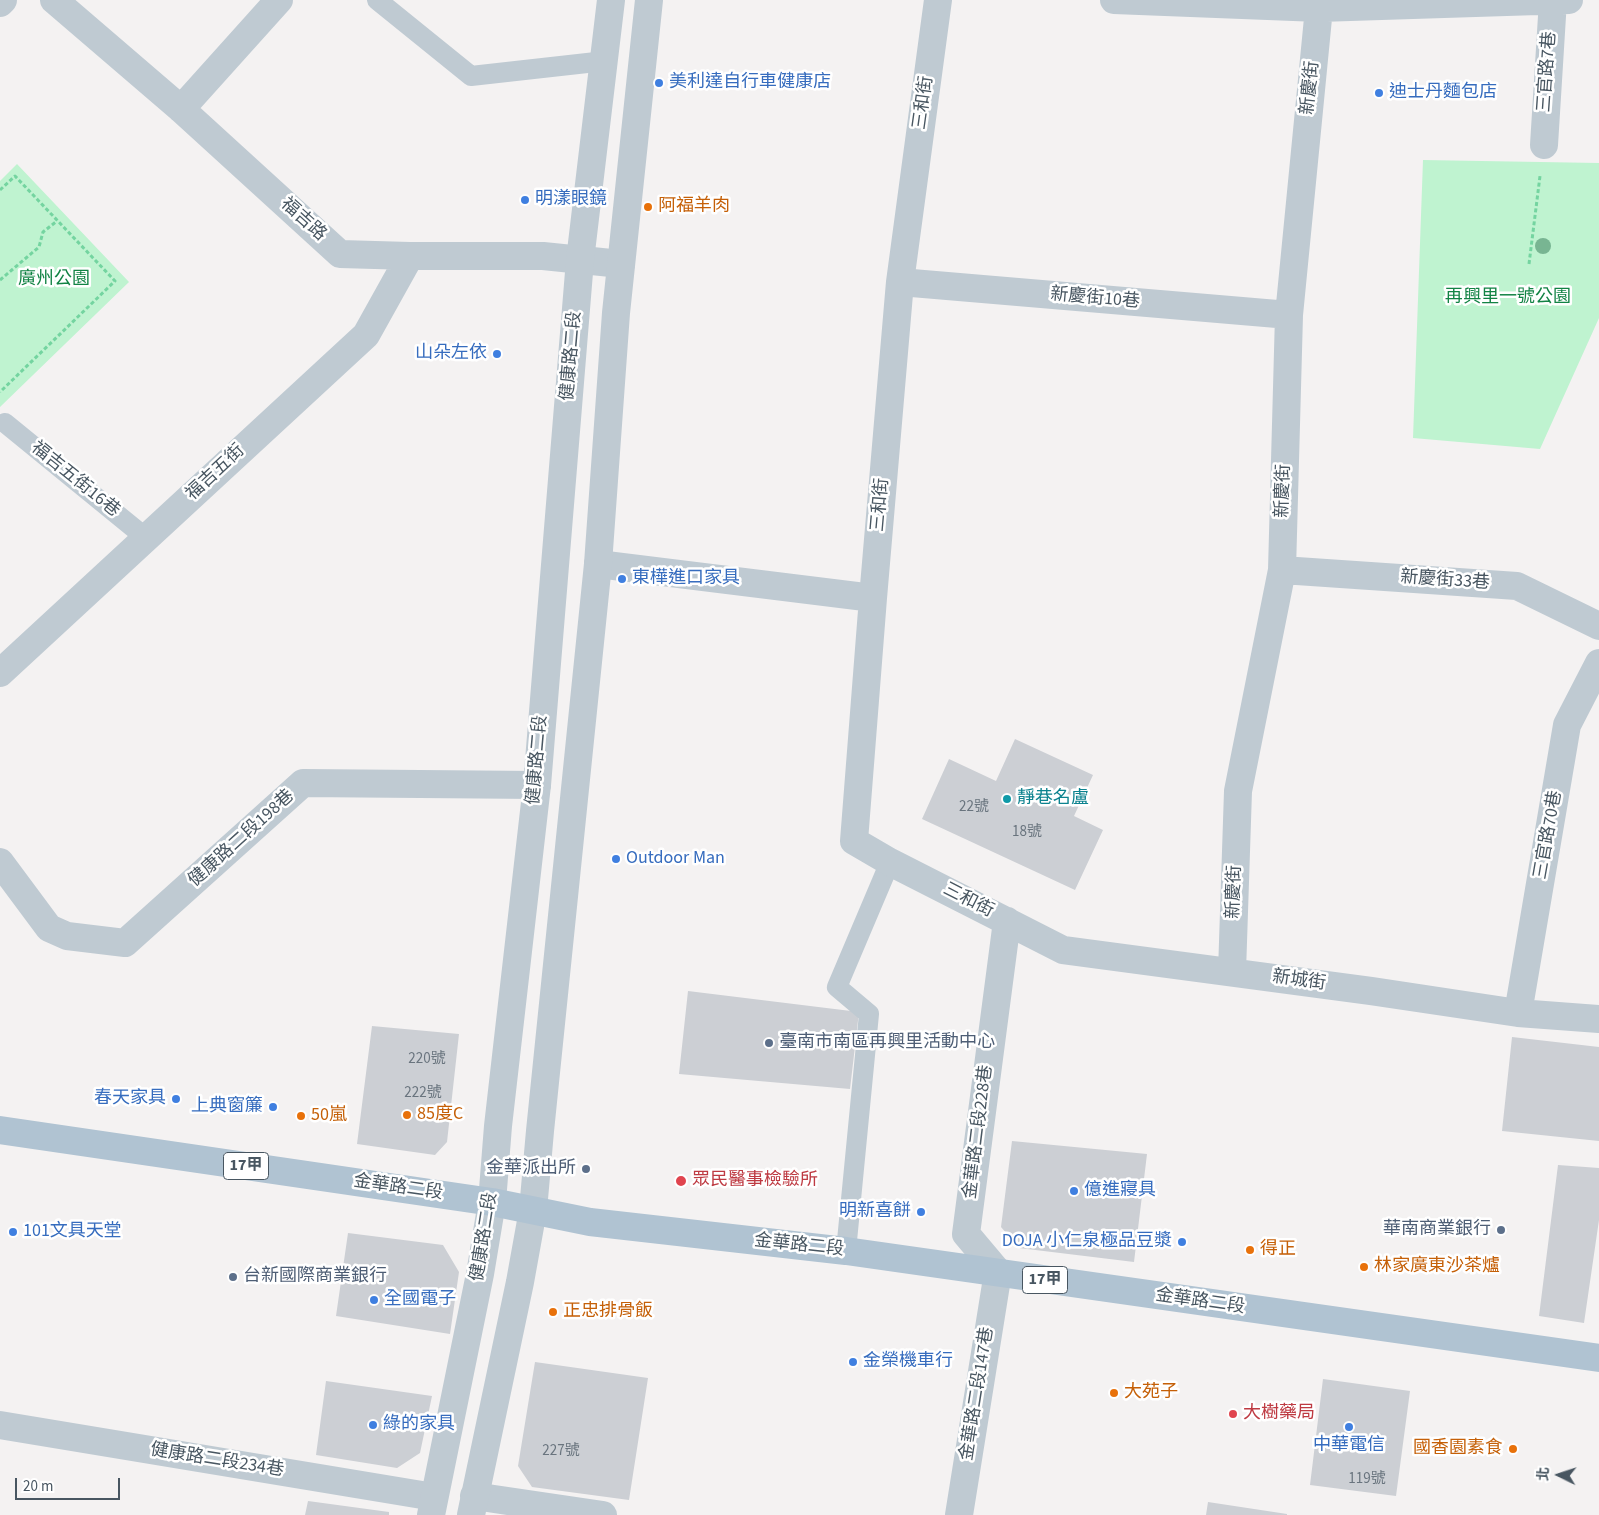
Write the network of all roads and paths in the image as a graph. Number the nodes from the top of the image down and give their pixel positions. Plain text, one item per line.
1 (3, 0) edge
2 (54, 0) edge
3 (279, 0) edge
4 (378, 0) edge
5 (611, 0) edge
6 (649, 0) edge
7 (938, 0) edge
8 (1114, 0) edge
9 (1553, 0) edge
10 (1569, 0) edge
11 (0, 3) edge
12 (1319, 8) junction
13 (605, 61) junction
14 (181, 109) junction
15 (1544, 144) joint
16 (0, 190) edge
17 (57, 222) junction
18 (410, 256) junction
19 (580, 260) junction
20 (621, 264) junction
21 (1530, 264) dead end
22 (0, 280) edge
23 (900, 282) junction
24 (1289, 315) junction
25 (0, 392) edge
26 (4, 423) dead end
27 (146, 538) junction
28 (598, 564) junction
29 (1282, 570) junction
30 (873, 598) junction
31 (1599, 626) edge
32 (1599, 663) edge
33 (0, 673) edge
34 (537, 785) junction
35 (0, 862) edge
36 (890, 862) junction
37 (1007, 920) junction
38 (1232, 972) junction
39 (1518, 1013) junction
40 (1599, 1019) edge
41 (0, 1130) edge
42 (492, 1202) junction
43 (533, 1210) junction
44 (846, 1251) junction
45 (998, 1272) junction
46 (1599, 1358) edge
47 (0, 1425) edge
48 (432, 1506) edge
49 (472, 1506) edge
50 (603, 1515) edge
51 (959, 1515) edge

1 - 11 street
2 - 14 street, 福吉路
3 - 14 street
4 - 13 lane
5 - 13 street, 健康路二段
6 - 20 street
7 - 23 street, 三和街
8 - 12 street
9 - 10 street
9 - 12 street
9 - 15 street, 三官路7巷
12 - 24 street, 新慶街
13 - 19 street, 健康路二段
14 - 18 street, 福吉路
15 - 21 path
16 - 17 path
17 - 22 path
17 - 25 path
18 - 19 street, 福吉路
18 - 27 street, 福吉五街
19 - 20 street, 福吉路
19 - 34 street, 健康路二段
20 - 28 street
23 - 24 street, 新慶街10巷
23 - 30 street, 三和街
24 - 29 street, 新慶街
26 - 27 lane, 福吉五街16巷
27 - 33 street, 福吉五街
28 - 30 street
28 - 43 street
29 - 31 street, 新慶街33巷
29 - 38 street, 新慶街
30 - 36 street, 三和街
32 - 39 street, 三官路70巷
34 - 35 street, 健康路二段198巷
34 - 42 street, 健康路二段
36 - 37 street, 三和街
36 - 44 lane
37 - 38 street, 新城街
37 - 45 street, 金華路二段228巷
38 - 39 street, 新城街
39 - 40 street, 新城街
41 - 42 main road, 金華路二段 / 17甲
42 - 43 main road, 金華路二段 / 17甲
42 - 48 street, 健康路二段
43 - 44 main road, 金華路二段 / 17甲
43 - 49 street
44 - 45 main road, 金華路二段 / 17甲
45 - 46 main road, 金華路二段 / 17甲
45 - 51 street, 金華路二段147巷
47 - 48 street, 健康路二段234巷
49 - 50 street

